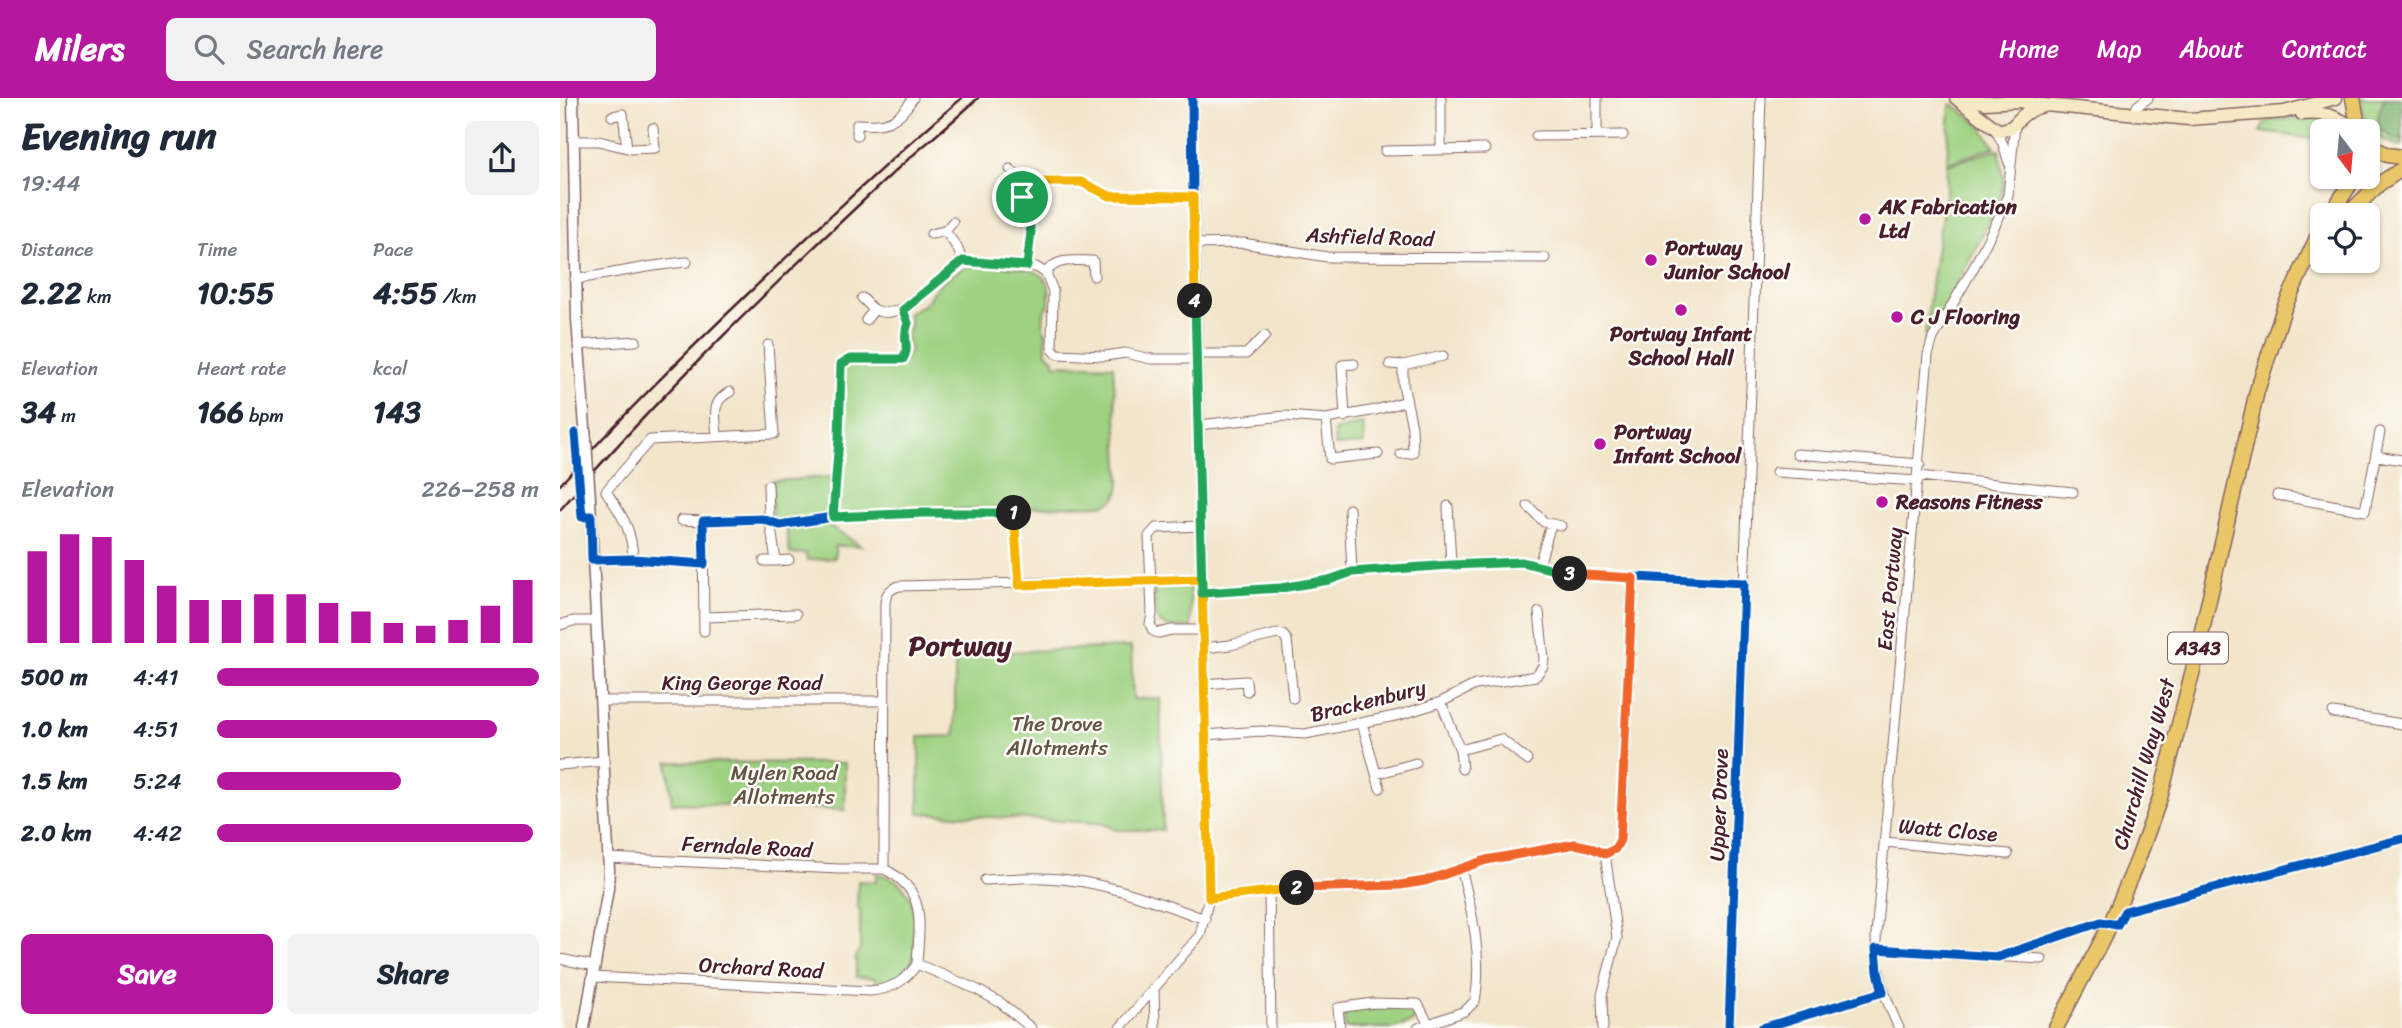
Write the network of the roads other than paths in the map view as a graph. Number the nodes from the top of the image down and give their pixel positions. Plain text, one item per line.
1 (563, 98) edge
2 (573, 98) edge
3 (913, 98) edge
4 (1192, 98) edge
5 (1441, 98) edge
6 (1597, 98) edge
7 (1760, 98) edge
8 (1956, 98) edge
9 (1967, 98) edge
10 (2148, 98) edge
11 (2336, 98) edge
12 (2353, 98) edge
13 (1995, 102) junction
14 (2009, 102) junction
15 (2053, 103) edge
16 (2284, 112) junction
17 (573, 114) junction
18 (612, 116) dead end
19 (2135, 116) junction
20 (2339, 119) edge
21 (2356, 119) edge
22 (2016, 122) junction
23 (1992, 126) junction
24 (653, 128) dead end
25 (857, 135) dead end
26 (1597, 135) junction
27 (1623, 135) dead end
28 (1536, 136) dead end
29 (573, 141) junction
30 (627, 148) junction
31 (1485, 149) dead end
32 (1385, 150) dead end
33 (1441, 150) junction
34 (2380, 151) edge
35 (2402, 157) edge
36 (2010, 168) junction
37 (1010, 169) dead end
38 (2402, 169) edge
39 (1025, 182) junction
40 (1193, 197) junction
41 (1023, 202) dead end
42 (2359, 203) edge
43 (953, 222) dead end
44 (945, 231) junction
45 (931, 234) dead end
46 (1194, 244) junction
47 (1092, 249) dead end
48 (1545, 258) dead end
49 (2309, 258) edge
50 (963, 261) junction
51 (1093, 261) junction
52 (687, 262) dead end
53 (1046, 273) junction
54 (1094, 275) dead end
55 (575, 279) junction
56 (862, 298) dead end
57 (874, 310) junction
58 (866, 320) dead end
59 (1265, 336) dead end
60 (636, 342) dead end
61 (578, 345) junction
62 (768, 345) dead end
63 (1443, 356) dead end
64 (1196, 357) junction
65 (1354, 364) dead end
66 (1390, 364) dead end
67 (1403, 365) junction
68 (730, 392) dead end
69 (1406, 401) junction
70 (1345, 417) junction
71 (1326, 419) junction
72 (1198, 425) junction
73 (2379, 432) dead end
74 (717, 436) junction
75 (1378, 454) dead end
76 (1401, 454) dead end
77 (1797, 454) dead end
78 (2376, 456) junction
79 (2402, 460) edge
80 (1920, 464) junction
81 (1776, 472) dead end
82 (1918, 479) junction
83 (768, 485) dead end
84 (2073, 492) dead end
85 (2277, 495) dead end
86 (1448, 506) dead end
87 (1528, 506) dead end
88 (1349, 509) dead end
89 (681, 520) dead end
90 (703, 521) junction
91 (770, 522) junction
92 (1200, 526) junction
93 (633, 559) junction
94 (789, 560) dead end
95 (592, 561) junction
96 (764, 561) dead end
97 (776, 561) junction
98 (704, 564) junction
99 (1451, 565) junction
100 (1539, 565) junction
101 (1352, 572) junction
102 (1633, 578) junction
103 (1202, 579) junction
104 (1151, 581) junction
105 (1744, 583) junction
106 (1202, 593) junction
107 (1539, 612) dead end
108 (796, 614) dead end
109 (704, 617) junction
110 (595, 621) junction
111 (560, 625) edge
112 (1203, 630) junction
113 (704, 631) dead end
114 (1204, 648) junction
115 (1203, 684) junction
116 (1247, 691) dead end
117 (1293, 698) dead end
118 (601, 701) junction
119 (884, 701) junction
120 (1441, 702) junction
121 (2333, 713) dead end
122 (1362, 723) junction
123 (2402, 724) edge
124 (1205, 735) junction
125 (1460, 751) junction
126 (1527, 760) dead end
127 (604, 761) junction
128 (1416, 763) dead end
129 (560, 765) edge
130 (1462, 769) dead end
131 (1376, 774) junction
132 (1380, 788) dead end
133 (1885, 842) junction
134 (1605, 854) junction
135 (2008, 854) dead end
136 (608, 858) junction
137 (1461, 868) junction
138 (884, 869) junction
139 (985, 880) dead end
140 (1269, 891) junction
141 (1209, 898) junction
142 (1205, 919) junction
143 (1876, 949) junction
144 (560, 959) edge
145 (2042, 960) dead end
146 (917, 964) junction
147 (594, 972) junction
148 (1154, 989) junction
149 (1883, 992) junction
150 (1141, 1004) junction
151 (1155, 1012) junction
152 (1429, 1025) junction
153 (1767, 1026) dead end
154 (584, 1028) edge
155 (1031, 1028) edge
156 (1120, 1028) edge
157 (1155, 1028) edge
158 (1271, 1028) edge
159 (1339, 1028) edge
160 (1418, 1028) edge
161 (1603, 1028) edge
162 (1729, 1028) edge
163 (1899, 1028) edge
164 (2056, 1028) edge

1 - 17 street
2 - 17 street
3 - 25 street
4 - 40 street
5 - 33 street
6 - 26 street
7 - 105 street, Upper Drove
8 - 23 main road
9 - 13 main road
10 - 19 street
11 - 16 main road
12 - 21 main road
13 - 14 main road
13 - 23 main road
14 - 15 main road
14 - 22 main road
15 - 19 main road
15 - 22 main road
16 - 19 main road
16 - 20 main road
17 - 29 street
18 - 30 street
22 - 23 main road
22 - 36 street, East Portway
23 - 36 street, East Portway
24 - 30 street
26 - 27 street
26 - 28 street
29 - 30 street
29 - 55 street
31 - 33 street
32 - 33 street
34 - 35 main road
36 - 80 street, East Portway
37 - 39 street
38 - 42 main road
39 - 40 street
39 - 41 street
40 - 46 street
43 - 44 street
44 - 45 street
44 - 50 street
46 - 48 street, Ashfield Road
46 - 64 street
47 - 51 street
49 - 164 main road, Churchill Way West / A343
50 - 53 street
50 - 57 street
51 - 53 street
51 - 54 street
52 - 55 street
53 - 64 street
55 - 61 street
56 - 57 street
57 - 58 street
59 - 64 street
60 - 61 street
61 - 95 street, bridge
62 - 74 street
63 - 67 street
64 - 72 street
65 - 70 street
66 - 67 street
67 - 69 street
68 - 74 street
69 - 70 street
69 - 76 street
70 - 71 street
71 - 72 street
71 - 75 street
72 - 92 street
73 - 78 street
74 - 93 street
77 - 80 street
78 - 79 street
78 - 85 street
80 - 82 street, East Portway
81 - 82 street
82 - 84 street
82 - 133 street, East Portway
83 - 91 street
86 - 99 street
87 - 100 street
88 - 101 street
89 - 90 street
90 - 91 street
90 - 98 street
91 - 97 street
92 - 103 street
92 - 104 street
93 - 95 street
93 - 98 street
94 - 97 street
95 - 110 street
96 - 97 street
98 - 109 street
99 - 100 street
99 - 101 street
100 - 102 street
101 - 106 street
102 - 105 street
102 - 134 street
103 - 104 street
103 - 106 street
104 - 112 street
104 - 119 street
105 - 162 street, Upper Drove
106 - 112 street
107 - 120 street, Brackenbury
108 - 109 street
109 - 113 street
110 - 111 street
110 - 118 street
112 - 114 street
114 - 115 street
114 - 117 street
115 - 116 street
115 - 124 street
118 - 119 street, King George Road
118 - 127 street
119 - 138 street
120 - 122 street, Brackenbury
120 - 125 street
121 - 123 street
122 - 124 street, Brackenbury
122 - 131 street
124 - 141 street
125 - 126 street
125 - 130 street
127 - 129 street
127 - 136 street
128 - 131 street
131 - 132 street
133 - 135 street, Watt Close
133 - 143 street, East Portway
134 - 137 street
134 - 161 street
136 - 138 street, Ferndale Road
136 - 147 street
137 - 140 street
137 - 152 street
138 - 146 street
139 - 142 street
140 - 141 street
140 - 158 street
141 - 142 street
142 - 148 street
143 - 145 street
143 - 149 street, East Portway
144 - 147 street, Orchard Road
146 - 147 street, Orchard Road
146 - 155 street
147 - 154 street
148 - 150 street
148 - 151 street
149 - 153 street
149 - 163 street, East Portway
150 - 151 street
150 - 156 street
151 - 157 street
152 - 159 street
152 - 160 street

